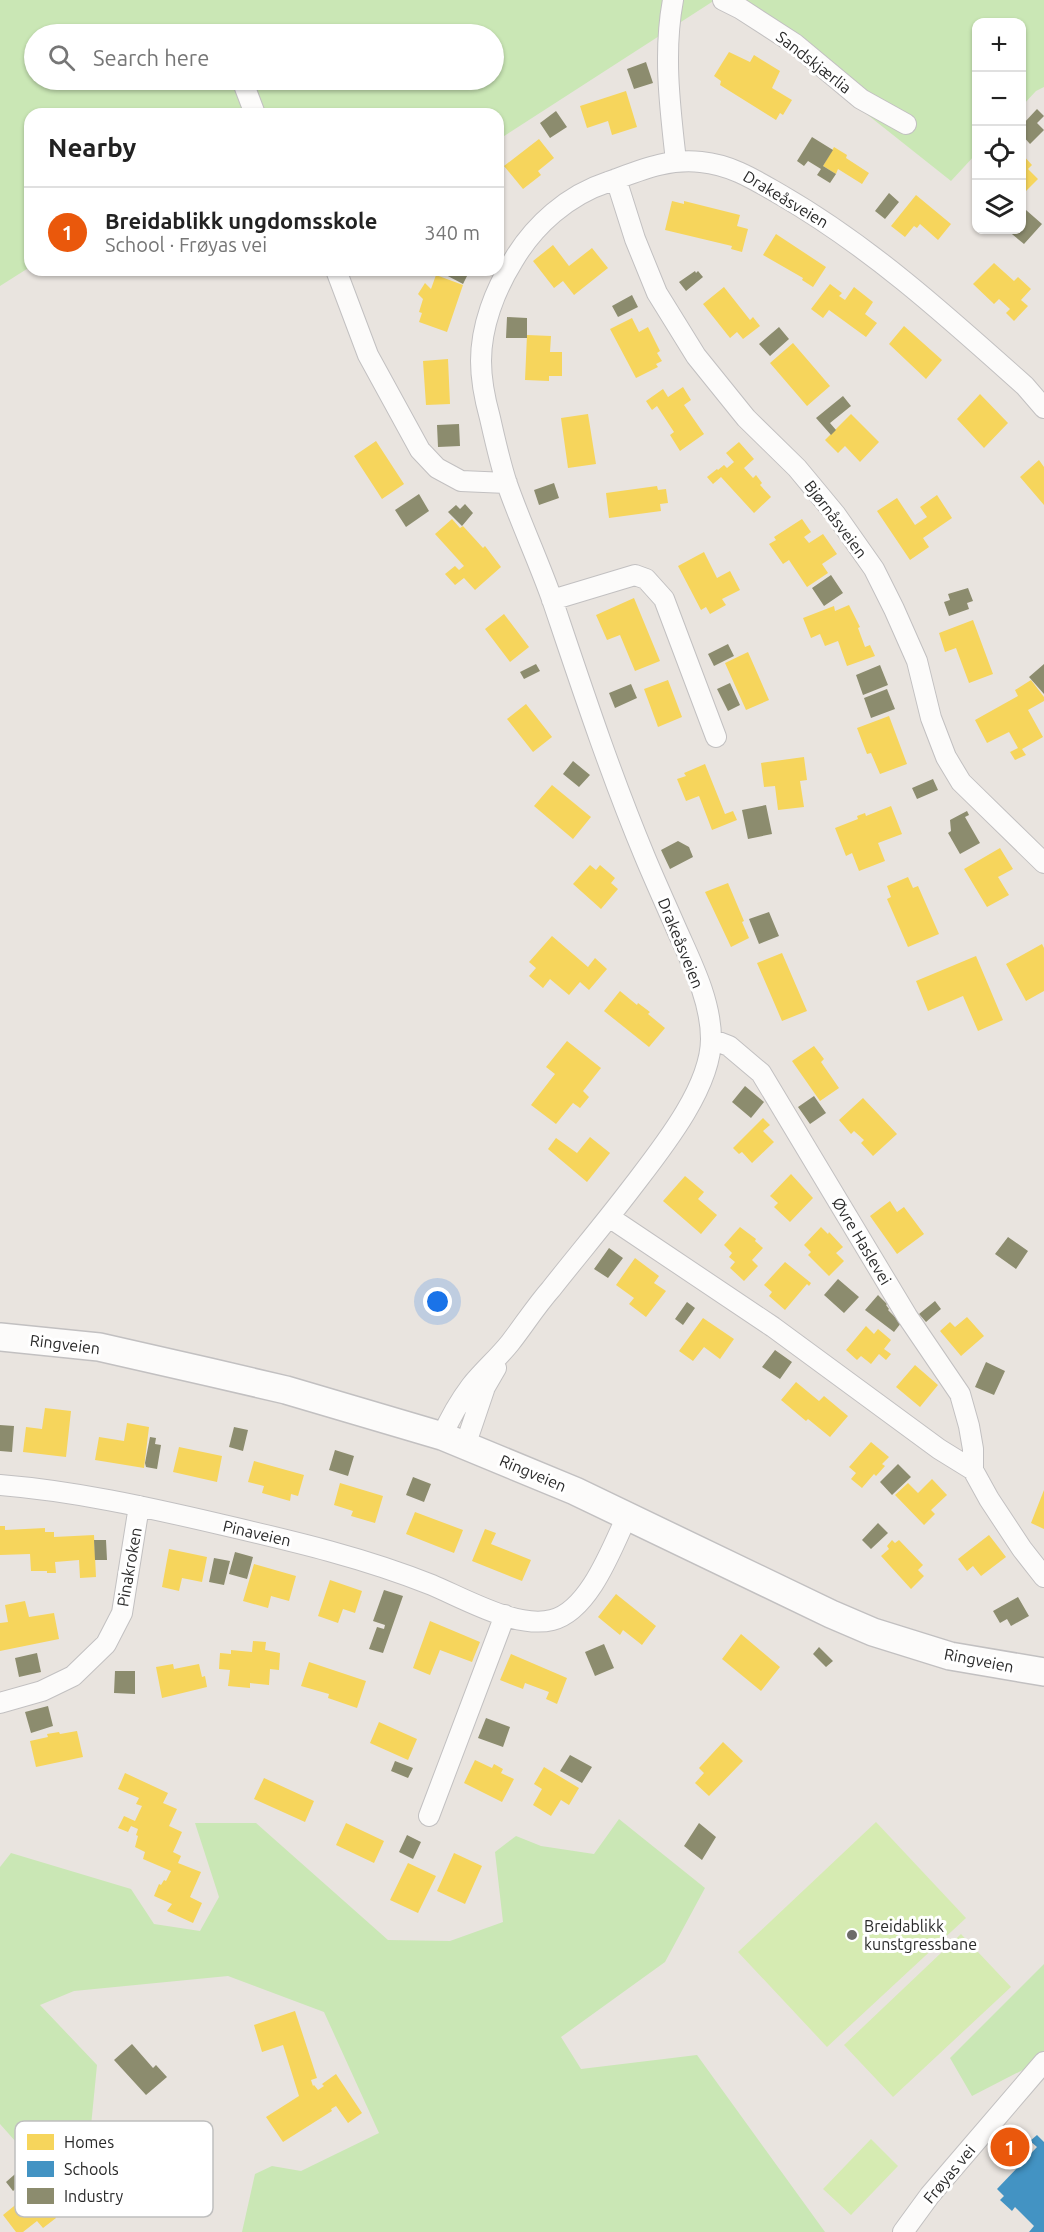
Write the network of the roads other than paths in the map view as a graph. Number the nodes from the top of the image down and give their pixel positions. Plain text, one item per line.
1 (673, 0) edge
2 (723, 0) edge
3 (246, 90) edge
4 (253, 108) edge
5 (906, 124) dead end
6 (676, 161) junction
7 (616, 179) junction
8 (338, 276) edge
9 (1044, 408) edge
10 (507, 483) junction
11 (552, 600) junction
12 (716, 737) dead end
13 (1044, 863) edge
14 (711, 1039) junction
15 (609, 1217) junction
16 (0, 1336) edge
17 (453, 1441) junction
18 (973, 1470) junction
19 (0, 1485) edge
20 (139, 1506) junction
21 (627, 1516) junction
22 (1044, 1577) edge
23 (505, 1615) junction
24 (1044, 1672) edge
25 (0, 1703) edge
26 (429, 1816) dead end
27 (1044, 2062) edge
28 (903, 2232) edge

1 - 6 street
2 - 5 street, Sandskjærlia
3 - 4 street
6 - 7 street, Drakeåsveien
6 - 9 street, Drakeåsveien
7 - 10 street, Drakeåsveien
7 - 13 street, Bjørnåsveien
8 - 10 street
10 - 11 street, Drakeåsveien
11 - 12 street
11 - 14 street, Drakeåsveien
14 - 15 street, Drakeåsveien
14 - 18 street, Øvre Haslevei
15 - 17 street, Drakeåsveien
15 - 18 street, Øvre Haslevei
16 - 17 main road, Ringveien
17 - 21 main road, Ringveien
18 - 22 street, Øvre Haslevei
19 - 20 street, Pinaveien
20 - 23 street, Pinaveien
20 - 25 street, Pinakroken
21 - 23 street, Pinaveien
21 - 24 main road, Ringveien
23 - 26 street
27 - 28 street, Frøyas vei

